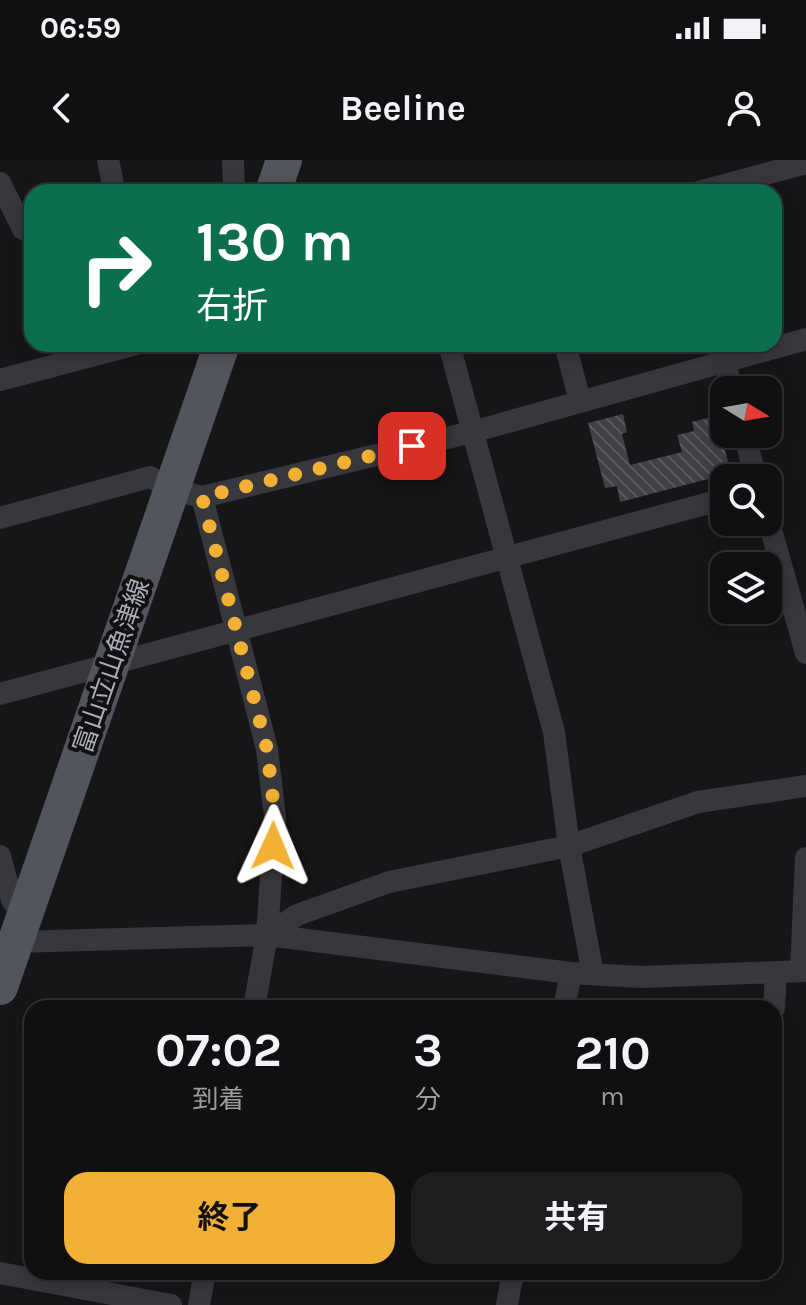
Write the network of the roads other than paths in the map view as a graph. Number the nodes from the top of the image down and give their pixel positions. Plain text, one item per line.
1 (108, 160) edge
2 (233, 160) edge
3 (284, 160) edge
4 (794, 163) edge
5 (0, 183) edge
6 (113, 184) edge
7 (234, 184) edge
8 (276, 184) edge
9 (724, 184) edge
10 (24, 229) edge
11 (806, 339) edge
12 (782, 343) edge
13 (106, 352) edge
14 (220, 352) edge
15 (451, 352) edge
16 (567, 352) edge
17 (722, 352) edge
18 (728, 376) edge
19 (0, 380) edge
20 (580, 401) junction
21 (472, 432) junction
22 (187, 493) junction
23 (710, 503) edge
24 (0, 518) edge
25 (773, 536) edge
26 (507, 559) junction
27 (235, 633) junction
28 (806, 653) edge
29 (113, 662) junction
30 (0, 694) edge
31 (806, 786) edge
32 (569, 846) junction
33 (0, 856) edge
34 (806, 858) edge
35 (267, 935) junction
36 (13, 937) edge
37 (803, 971) edge
38 (776, 972) junction
39 (582, 973) junction
40 (0, 987) edge
41 (255, 1000) edge
42 (568, 1000) edge
43 (774, 1000) edge
44 (0, 1273) edge
45 (24, 1277) edge
46 (37, 1280) edge
47 (204, 1280) edge
48 (512, 1280) edge
49 (171, 1305) edge
50 (199, 1305) edge
51 (507, 1305) edge

1 - 6 street
2 - 7 street
3 - 8 main road
4 - 9 street
5 - 10 street
11 - 12 street
13 - 19 street
14 - 22 main road, 富山立山魚津線
15 - 21 street
16 - 20 street
17 - 18 street
17 - 20 street
20 - 21 street
21 - 22 street
21 - 26 street
22 - 24 street
22 - 27 street
22 - 29 main road, 富山立山魚津線
23 - 26 street
25 - 28 street
26 - 27 street
26 - 32 street
27 - 29 street
27 - 35 street
29 - 30 street
29 - 36 main road, 富山立山魚津線
31 - 32 street
32 - 35 street
32 - 39 street
33 - 36 street
34 - 37 street
35 - 36 street
35 - 39 street
35 - 41 street
36 - 40 main road, 富山立山魚津線
37 - 38 street
38 - 39 street
38 - 43 street
39 - 42 street
44 - 45 street
46 - 49 street
47 - 50 street
48 - 51 street

